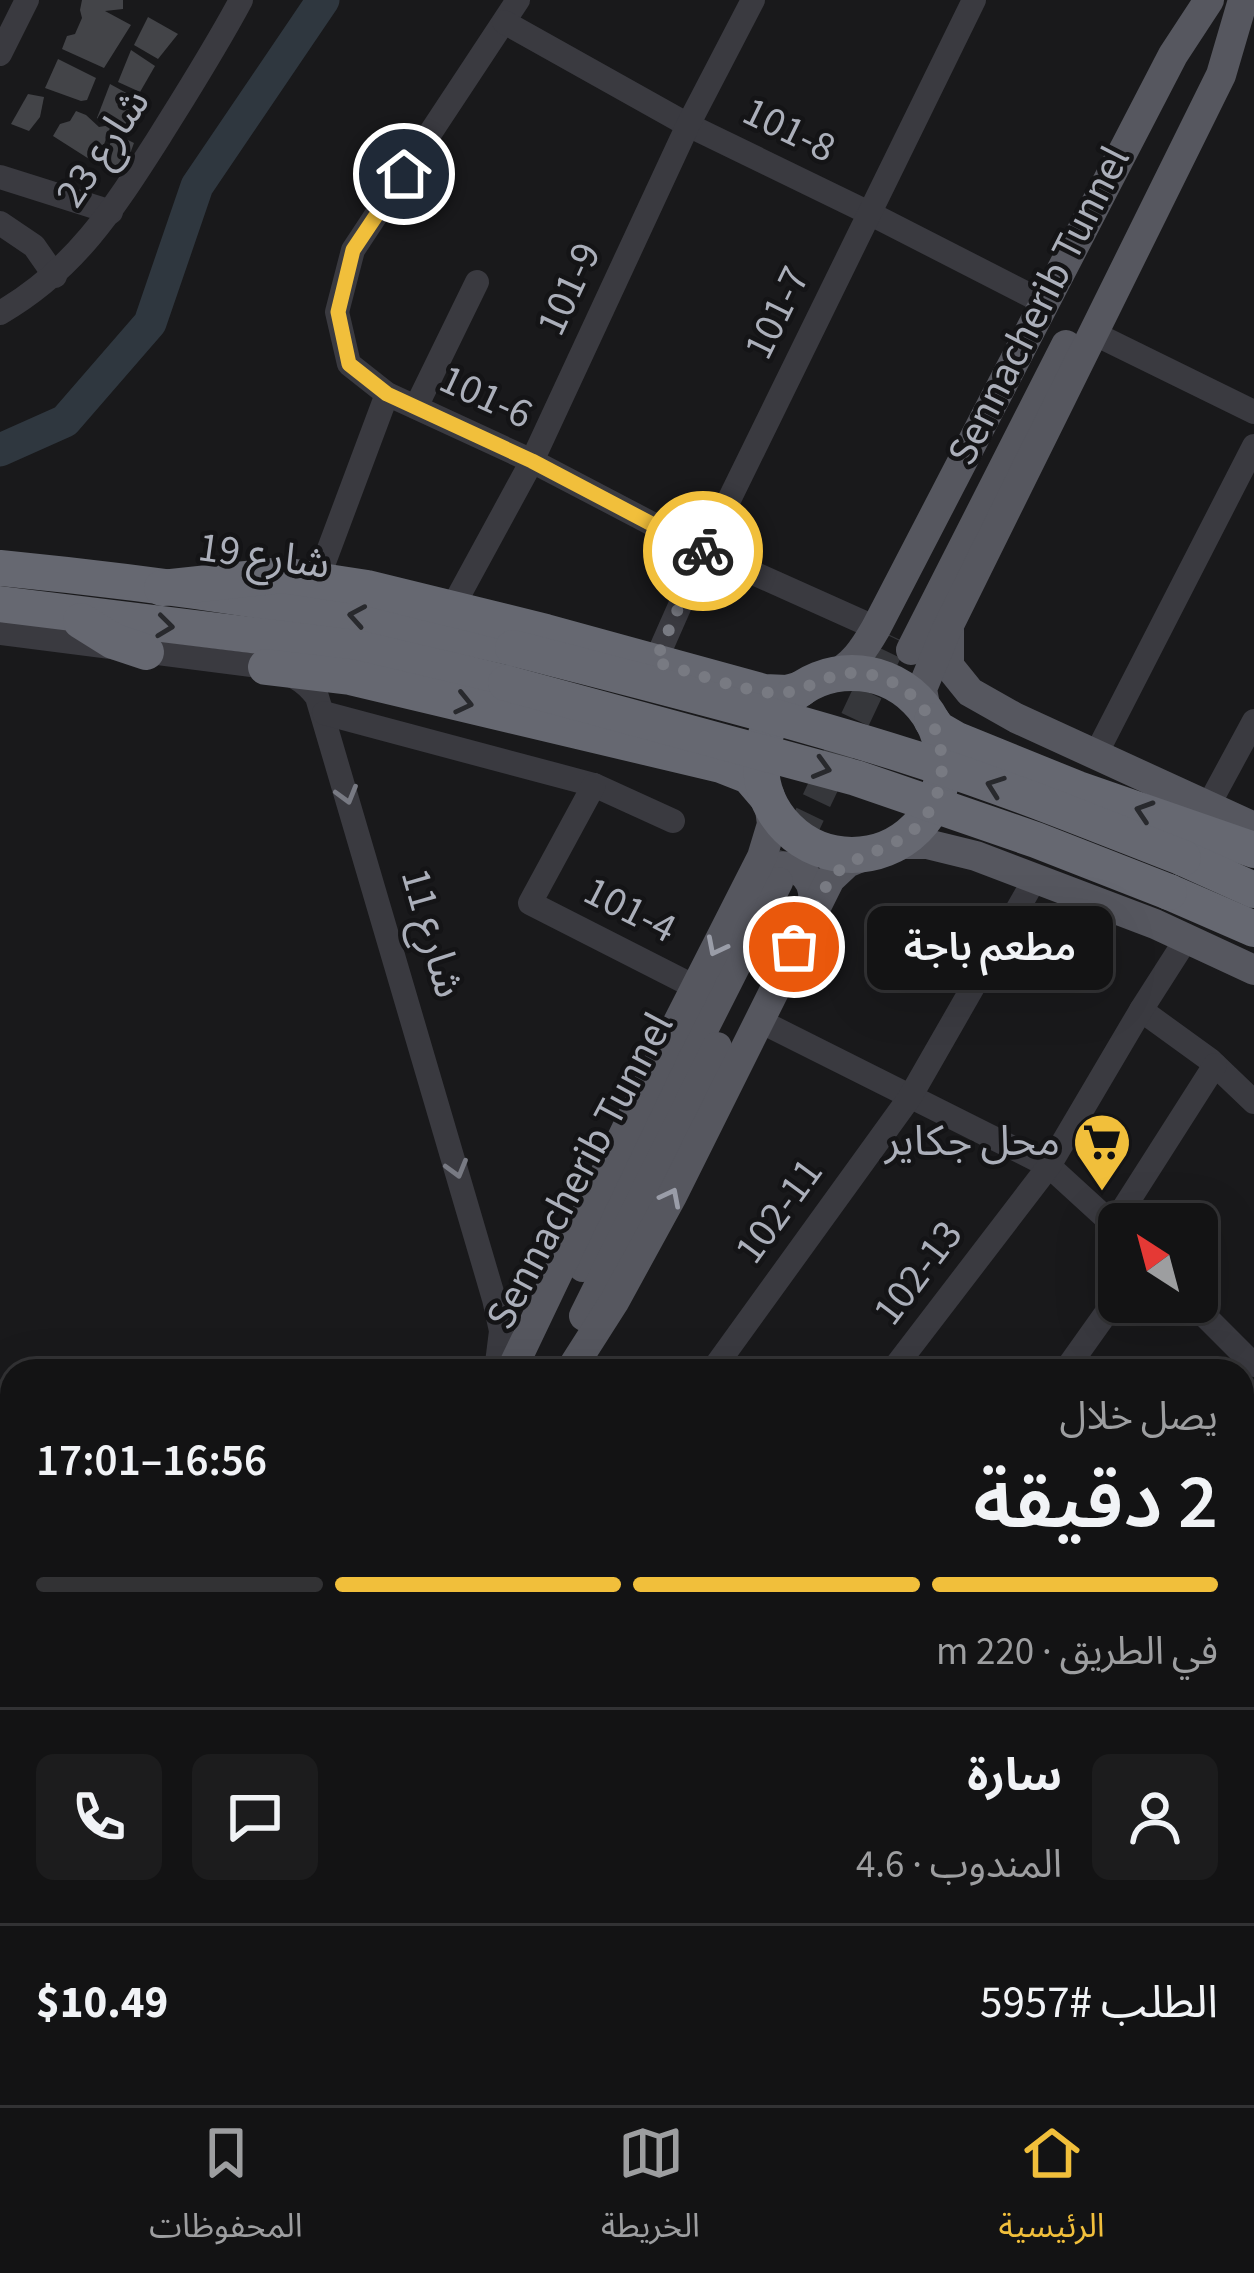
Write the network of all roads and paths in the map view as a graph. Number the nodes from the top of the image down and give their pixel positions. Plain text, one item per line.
1 (27, 0) edge
2 (241, 0) edge
3 (753, 0) edge
4 (974, 0) edge
5 (1210, 0) edge
6 (1242, 0) edge
7 (511, 11) edge
8 (0, 53) edge
9 (688, 125) junction
10 (0, 177) edge
11 (112, 212) junction
12 (869, 213) junction
13 (0, 223) edge
14 (55, 276) junction
15 (477, 282) dead end
16 (1043, 302) junction
17 (0, 313) edge
18 (1095, 334) junction
19 (387, 394) junction
20 (416, 407) junction
21 (1254, 412) edge
22 (1254, 446) edge
23 (532, 461) junction
24 (704, 551) junction
25 (317, 581) junction
26 (161, 588) junction
27 (5, 596) edge
28 (891, 599) junction
29 (452, 608) junction
30 (50, 609) junction
31 (947, 628) junction
32 (894, 638) junction
33 (146, 652) junction
34 (655, 662) junction
35 (509, 666) junction
36 (266, 667) junction
37 (816, 683) junction
38 (324, 713) junction
39 (928, 716) junction
40 (1254, 721) edge
41 (1096, 754) junction
42 (594, 785) junction
43 (768, 799) junction
44 (1208, 806) junction
45 (674, 821) dead end
46 (1254, 826) edge
47 (1254, 850) edge
48 (877, 851) junction
49 (1036, 877) junction
50 (1254, 890) edge
51 (783, 892) junction
52 (1254, 929) edge
53 (1187, 938) junction
54 (1254, 970) edge
55 (695, 987) junction
56 (1141, 1010) junction
57 (758, 1020) junction
58 (1215, 1065) junction
59 (910, 1097) junction
60 (1254, 1102) edge
61 (1049, 1166) junction
62 (1131, 1203) edge
63 (1098, 1211) edge
64 (1099, 1323) edge
65 (1212, 1323) edge
66 (498, 1359) edge
67 (521, 1359) edge
68 (523, 1359) edge
69 (573, 1359) edge
70 (576, 1359) edge
71 (721, 1359) edge
72 (901, 1359) edge
73 (1074, 1359) edge
74 (1248, 1359) edge

1 - 8 street
2 - 11 street, شارع 23
3 - 9 street, 101-9
4 - 12 street, 101-7
5 - 16 main road
5 - 32 main road, Sennacherib Tunnel
6 - 18 main road
6 - 32 main road, Sennacherib Tunnel
7 - 9 street, 101-8
7 - 19 street
9 - 12 street, 101-8
9 - 23 street, 101-9
10 - 11 street
11 - 14 street, شارع 23
12 - 16 street, 101-8
12 - 24 street, 101-7
13 - 14 street
14 - 17 street, شارع 23
15 - 20 street
16 - 28 main road
18 - 21 street
18 - 31 main road
19 - 20 street, 101-6
19 - 25 street
20 - 23 street, 101-6
22 - 41 street
23 - 24 street, 101-6
23 - 29 street, 101-9
24 - 32 street, 101-6
24 - 34 street, 101-7
25 - 26 highway
25 - 29 highway
26 - 27 highway, شارع 19
35 -> 26 highway, شارع 19
27 - 30 highway, شارع 19
27 - 33 street, شارع 11
28 - 31 main road
28 - 32 main road
29 - 34 highway
30 - 33 highway
30 -> 35 highway, شارع 19
31 - 39 main road
31 - 41 main road
32 - 37 main road
33 - 36 street, شارع 11
34 - 37 highway
50 -> 35 highway, bridge
35 -> 52 highway, bridge
36 - 38 street, شارع 11
36 -> 43 highway
37 - 39 highway
37 - 43 highway
38 - 42 street
38 -> 66 street, شارع 11
47 -> 39 highway
39 - 48 highway
40 - 44 street
41 - 44 main road
42 - 45 street
42 - 55 street, 101-4
43 - 48 highway
43 - 51 main road
44 - 46 main road
48 - 49 main road
48 - 51 main road
49 - 53 main road
49 - 59 street, 102-11
51 -> 55 main road
51 - 57 main road
51 - 68 main road, Sennacherib Tunnel
51 - 69 main road, Sennacherib Tunnel
53 - 54 main road
53 - 56 street, 102-13
55 - 67 main road
56 - 58 street
56 - 61 street, 102-13
57 - 59 street
70 -> 57 main road
58 - 60 street
58 - 62 street
59 - 61 street
59 - 71 street, 102-11
61 - 63 street
61 - 72 street, 102-13
64 - 73 street
65 - 74 street

